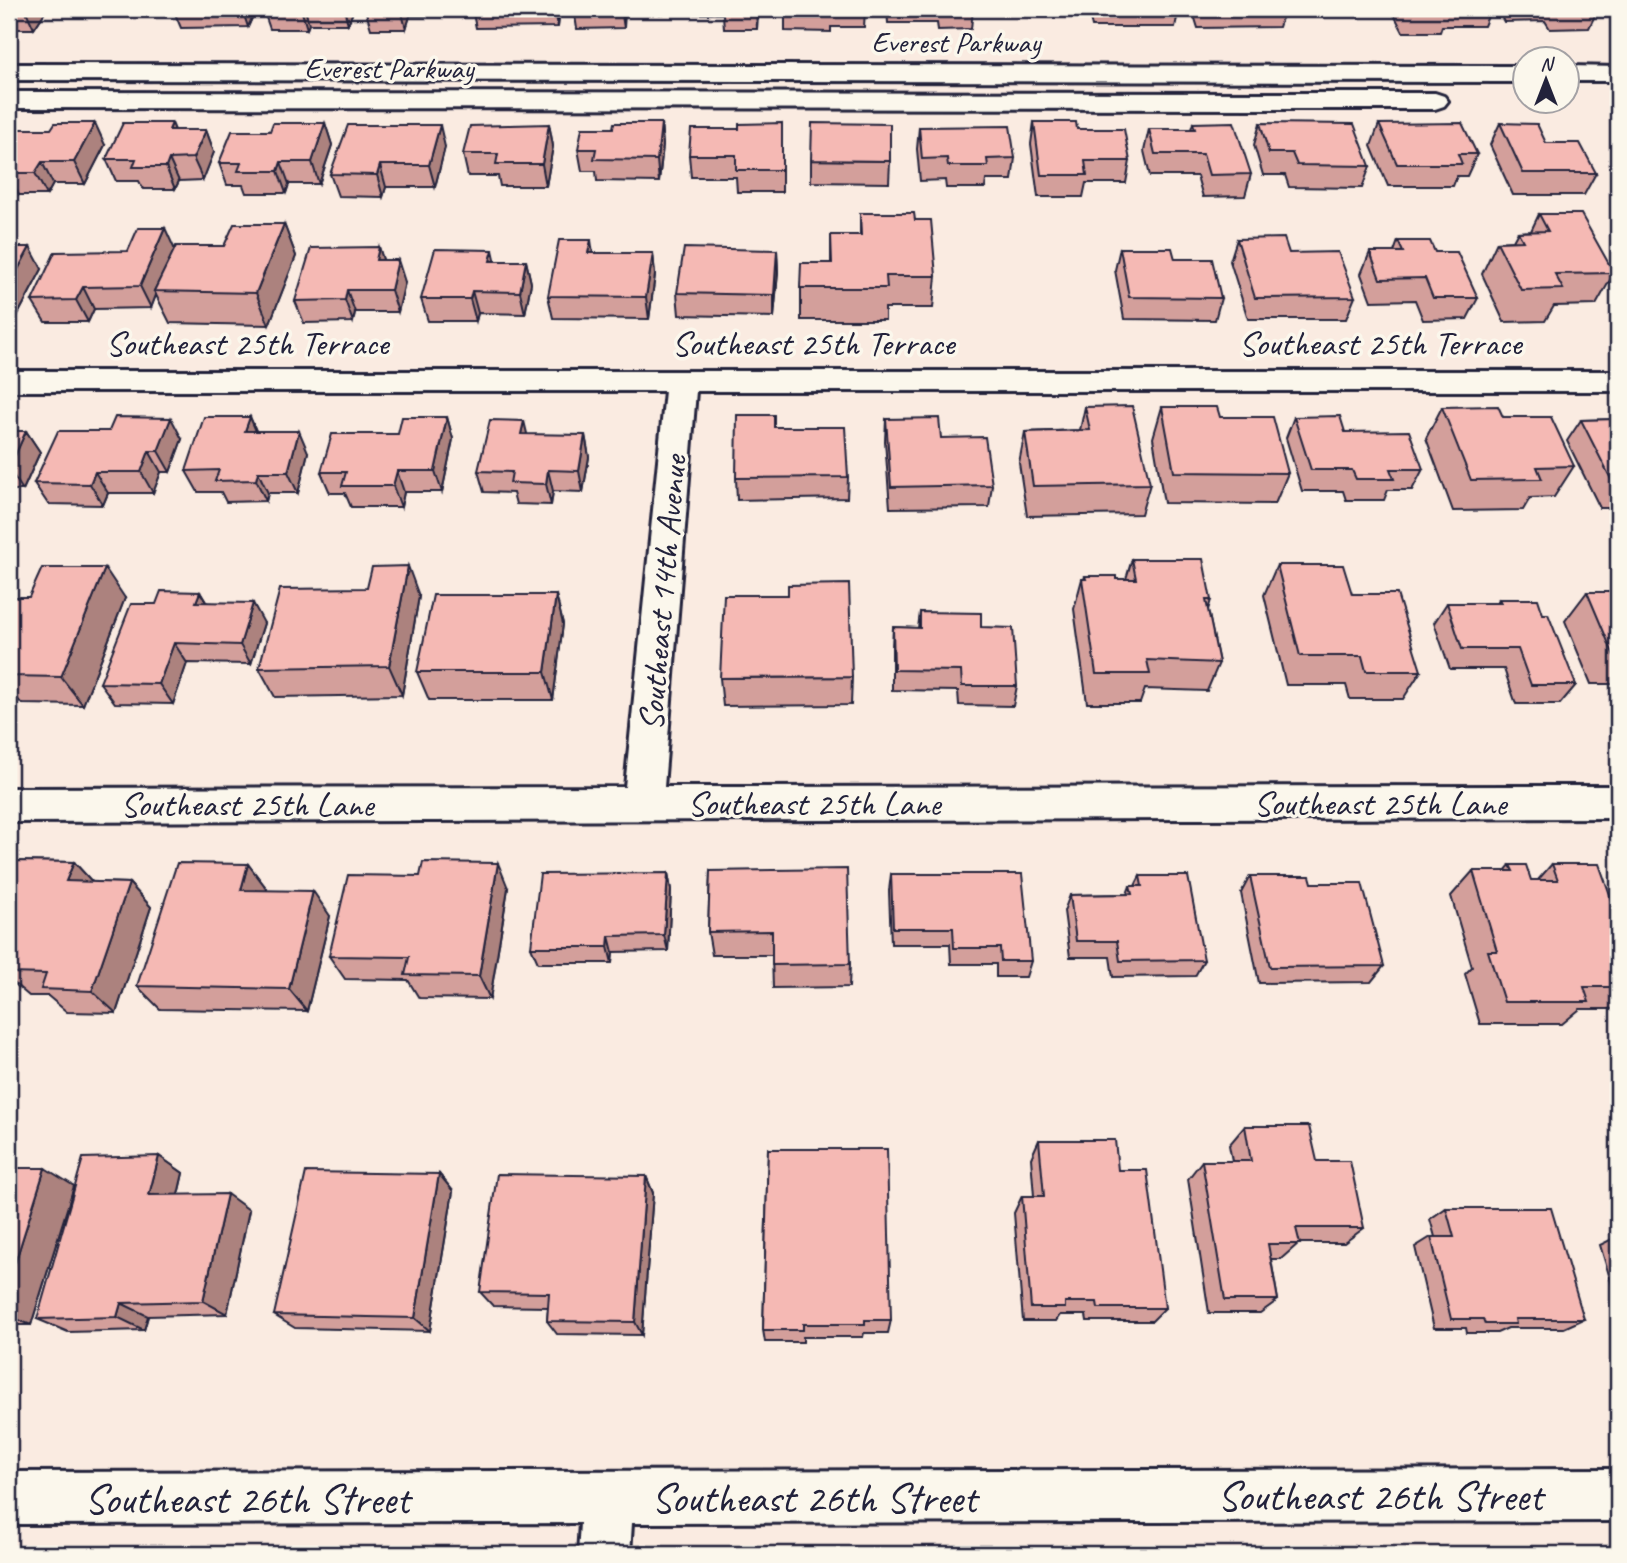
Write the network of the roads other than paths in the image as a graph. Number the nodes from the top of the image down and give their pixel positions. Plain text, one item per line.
1 (9, 72) edge
2 (1041, 73) junction
3 (1512, 74) edge
4 (1582, 74) edge
5 (1618, 74) edge
6 (9, 100) edge
7 (1045, 101) junction
8 (1457, 101) dead end
9 (9, 381) edge
10 (681, 382) junction
11 (1618, 382) edge
12 (1618, 802) edge
13 (9, 804) edge
14 (643, 804) junction
15 (1618, 1494) edge
16 (608, 1497) junction
17 (9, 1498) edge
18 (604, 1554) edge

1 - 2 street, Everest Parkway
2 - 3 street, Everest Parkway
2 - 7 street
4 - 5 street
6 - 7 street, Everest Parkway
7 - 8 street, Everest Parkway
9 - 10 street, Southeast 25th Terrace
10 - 11 street, Southeast 25th Terrace
10 - 14 street, Southeast 14th Avenue
12 - 14 street, Southeast 25th Lane
13 - 14 street, Southeast 25th Lane
15 - 16 street, Southeast 26th Street
16 - 17 street, Southeast 26th Street
16 - 18 street

